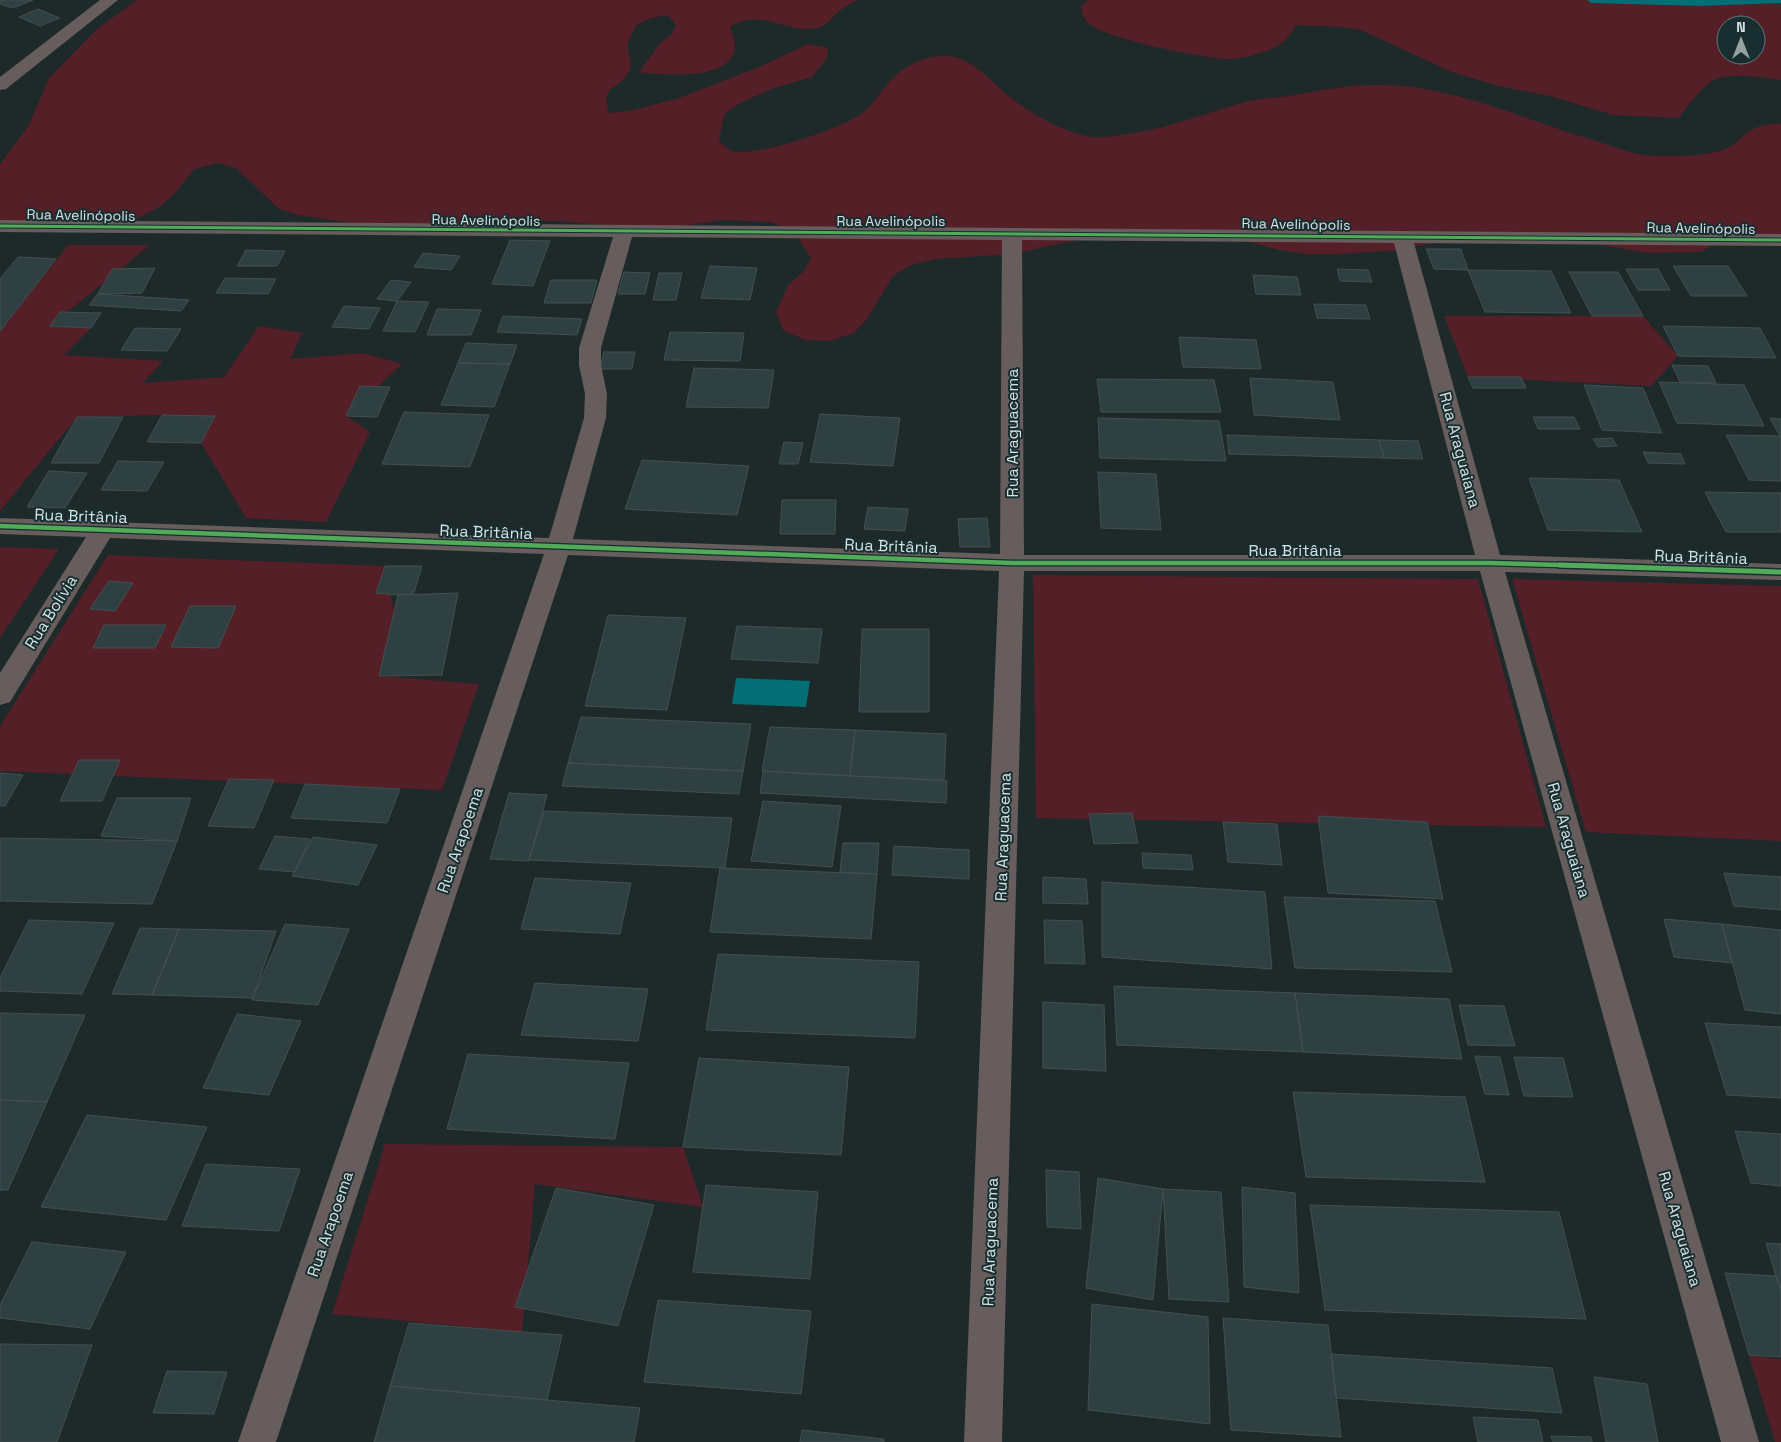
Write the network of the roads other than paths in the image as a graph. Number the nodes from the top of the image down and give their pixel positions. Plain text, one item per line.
1 (110, 0) edge
2 (0, 85) edge
3 (0, 226) edge
4 (624, 232) junction
5 (1012, 233) junction
6 (1402, 236) junction
7 (1778, 244) edge
8 (0, 526) edge
9 (102, 529) junction
10 (558, 548) junction
11 (1012, 563) junction
12 (1490, 563) junction
13 (1781, 572) edge
14 (0, 695) edge
15 (257, 1442) edge
16 (983, 1442) edge
17 (1740, 1442) edge

1 - 2 street
3 - 4 street, Rua Avelinópolis
4 - 5 street, Rua Avelinópolis
4 - 10 street, Rua Arapoema
5 - 6 street, Rua Avelinópolis
5 - 11 street, Rua Araguacema
6 - 7 street, Rua Avelinópolis
6 - 12 street, Rua Araguaiana
8 - 9 street, Rua Britânia
9 - 10 street, Rua Britânia
9 - 14 street, Rua Bolívia
10 - 11 street, Rua Britânia
10 - 15 street, Rua Arapoema
11 - 12 street, Rua Britânia
11 - 16 street, Rua Araguacema
12 - 13 street, Rua Britânia
12 - 17 street, Rua Araguaiana

